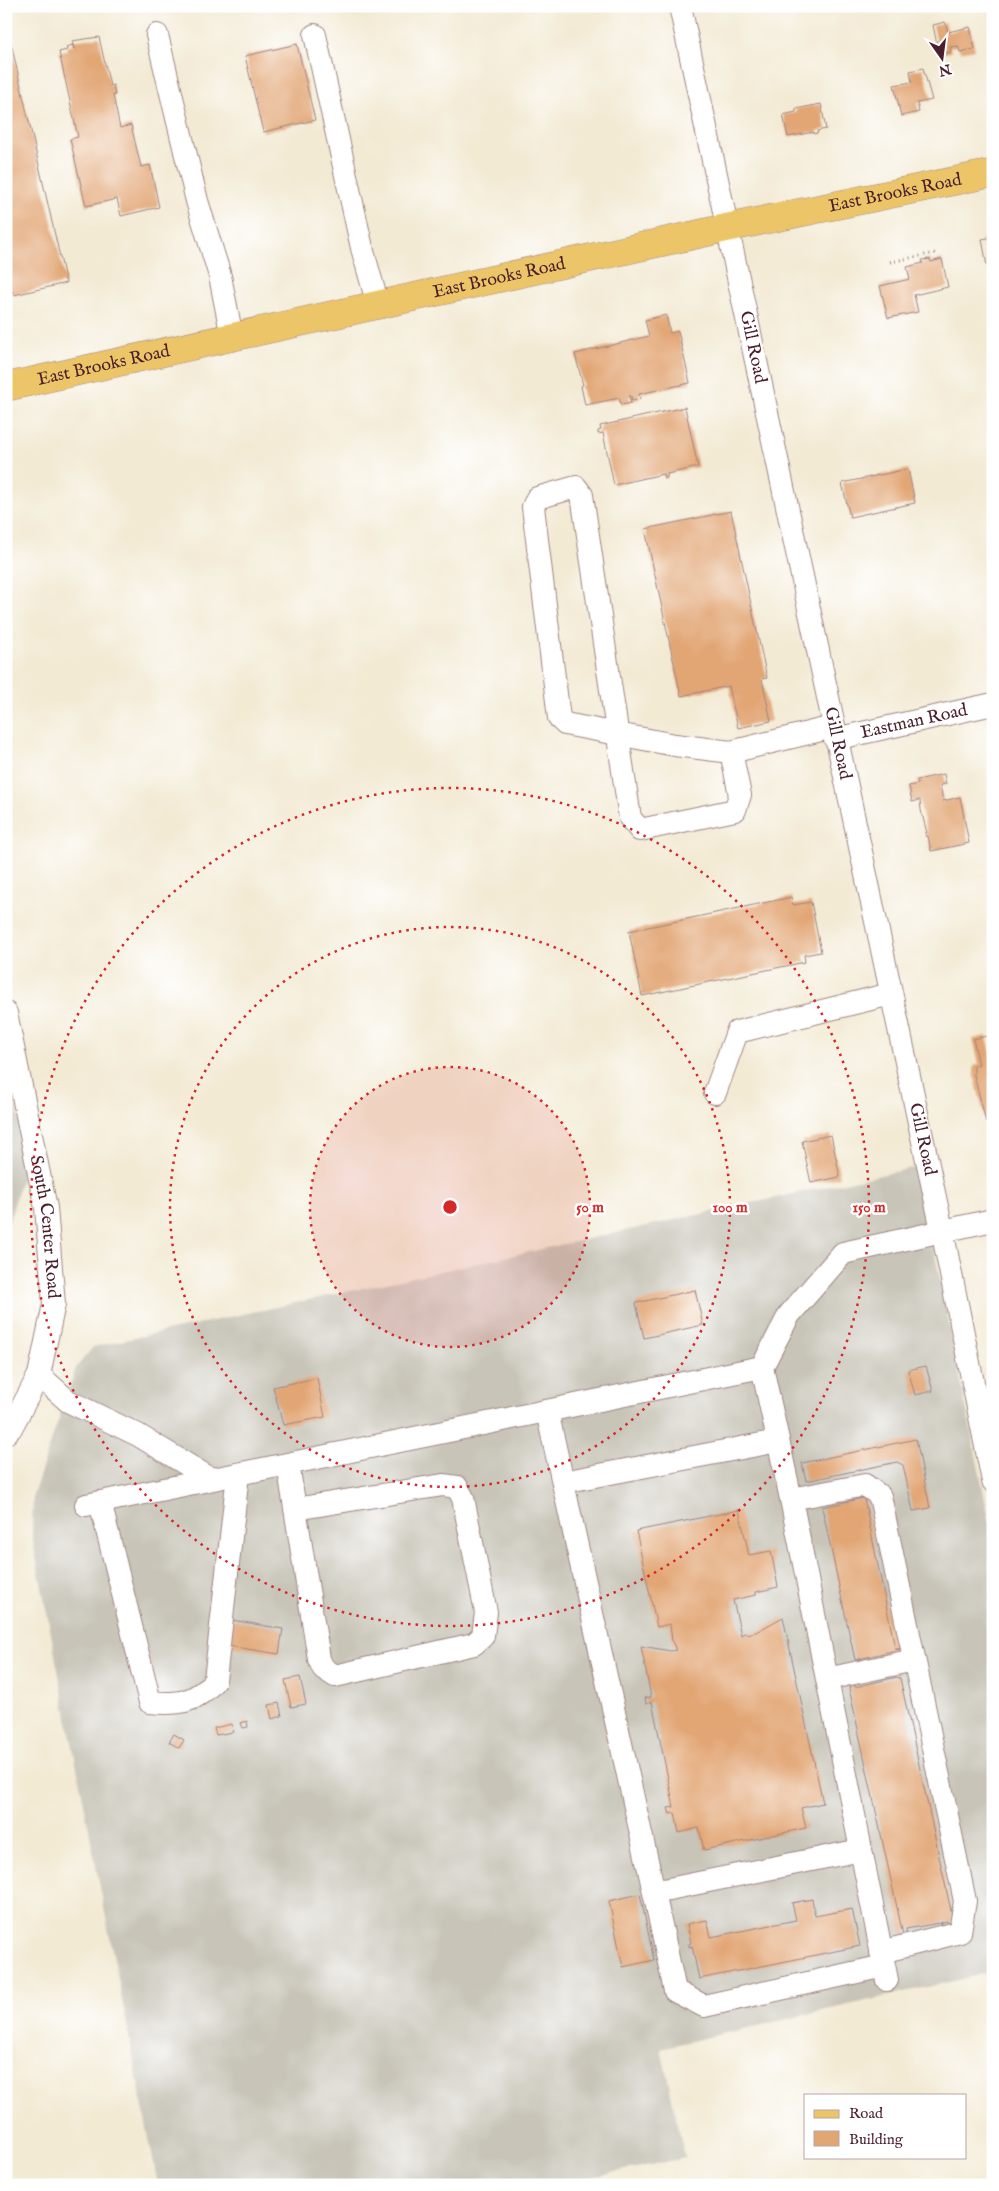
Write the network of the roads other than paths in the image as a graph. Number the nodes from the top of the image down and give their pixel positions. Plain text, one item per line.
1 (680, 6) edge
2 (157, 35) dead end
3 (315, 35) dead end
4 (993, 173) edge
5 (726, 228) junction
6 (378, 305) junction
7 (232, 337) junction
8 (6, 387) edge
9 (993, 704) edge
10 (618, 732) junction
11 (834, 733) junction
12 (731, 752) junction
13 (891, 994) junction
14 (6, 1013) edge
15 (716, 1092) dead end
16 (993, 1220) edge
17 (942, 1230) junction
18 (762, 1367) junction
19 (39, 1375) junction
20 (547, 1411) junction
21 (6, 1433) edge
22 (778, 1441) junction
23 (288, 1464) junction
24 (238, 1474) junction
25 (211, 1479) junction
26 (993, 1481) edge
27 (563, 1482) junction
28 (791, 1499) junction
29 (295, 1509) junction
30 (914, 1660) junction
31 (827, 1679) junction
32 (861, 1850) junction
33 (654, 1892) junction
34 (884, 1966) junction

1 - 5 street, Gill Road
2 - 7 street
3 - 6 street
4 - 5 main road, East Brooks Road
5 - 6 main road, East Brooks Road
5 - 11 street, Gill Road
6 - 7 main road, East Brooks Road
7 - 8 main road, East Brooks Road
9 - 11 street, Eastman Road
10 - 10 street
10 - 12 street
10 - 12 street
11 - 12 street, Eastman Road
11 - 13 street, Gill Road
13 - 15 street
13 - 17 street, Gill Road
14 - 19 street, South Center Road
16 - 17 street
17 - 18 street
17 - 26 street, Gill Road
18 - 20 street
18 - 22 street
19 - 21 street, South Center Road
19 - 25 street
20 - 23 street
20 - 27 street
22 - 27 street
22 - 28 street
23 - 24 street
23 - 29 street
24 - 25 street
24 - 25 street
27 - 33 street
28 - 30 street
28 - 31 street
29 - 29 street
30 - 31 street
30 - 34 street
31 - 32 street
32 - 33 street
32 - 34 street
33 - 34 street

